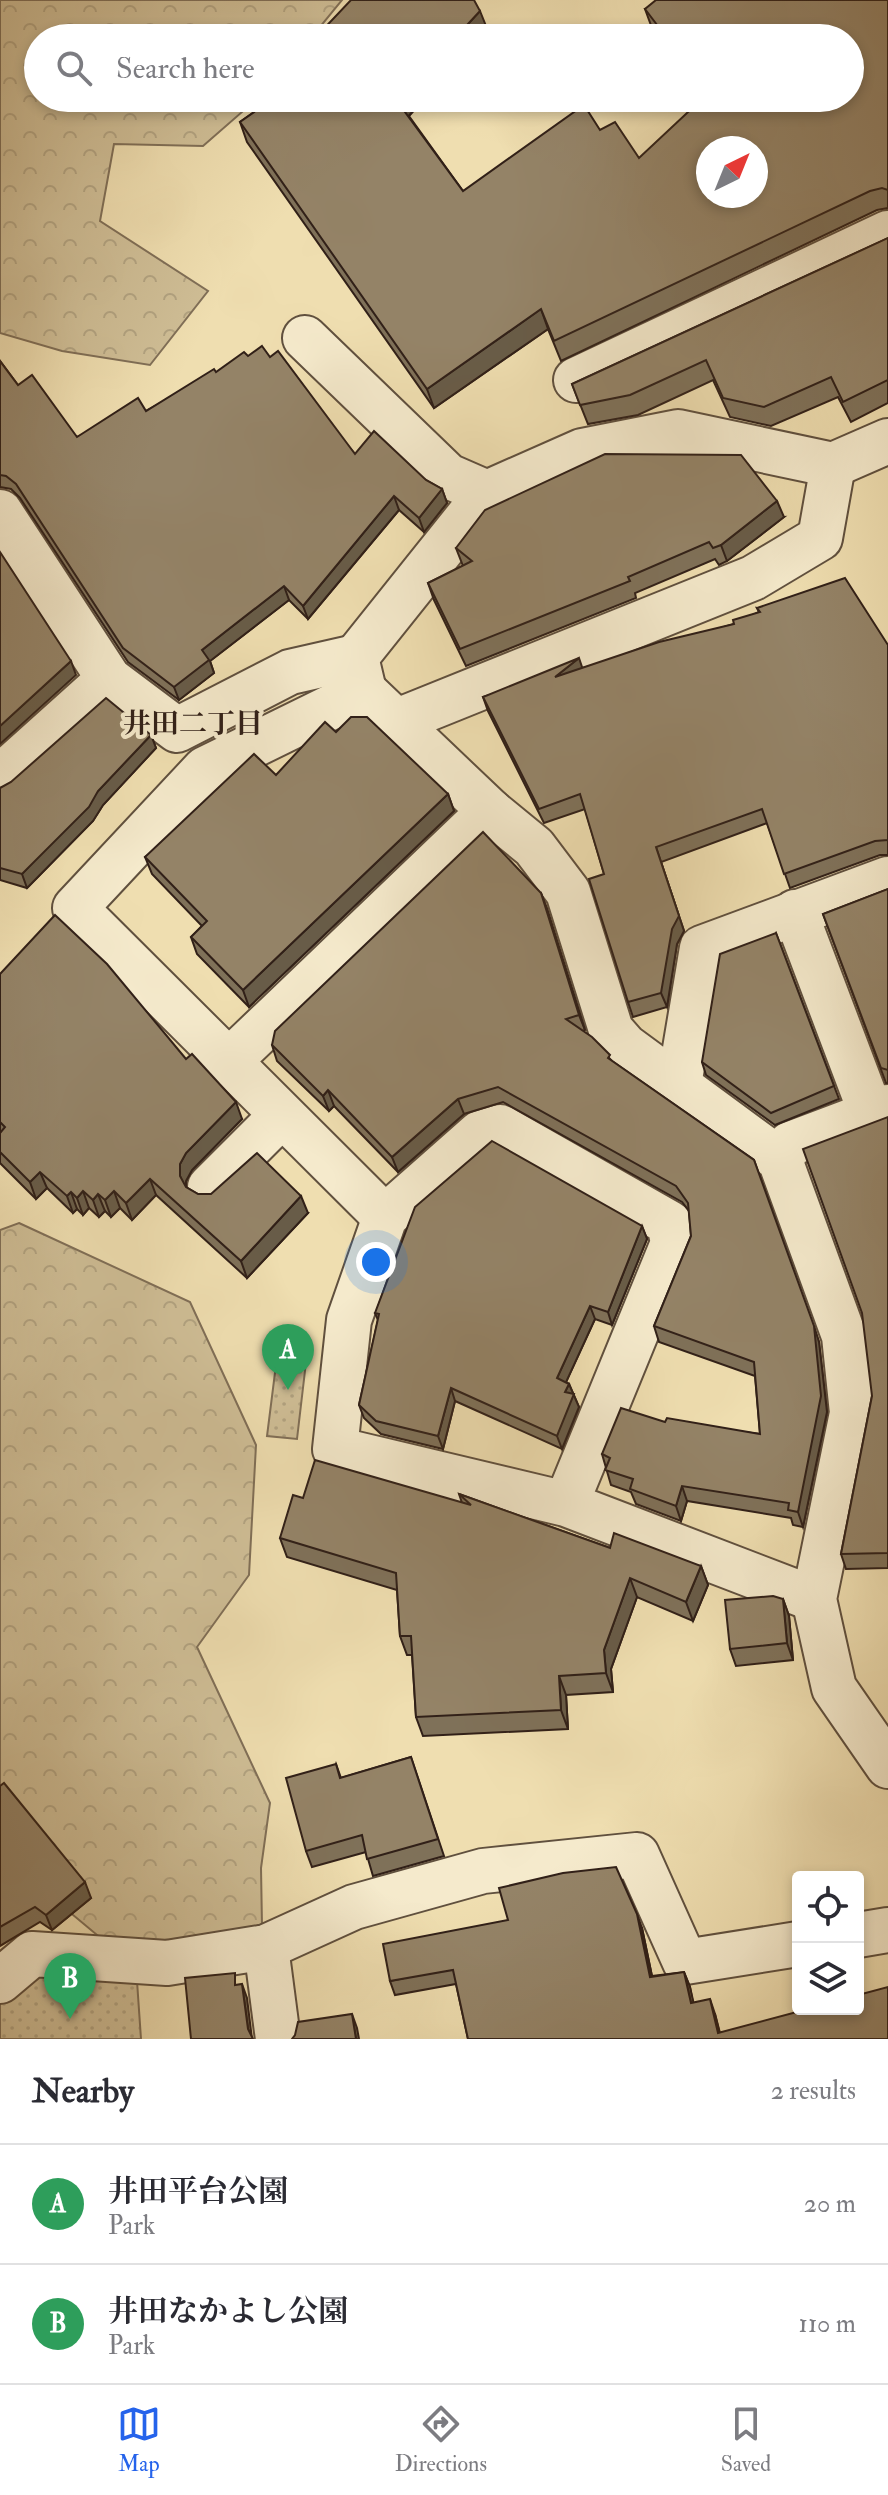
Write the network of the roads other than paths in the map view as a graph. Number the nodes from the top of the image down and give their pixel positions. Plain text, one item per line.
1 (888, 233) edge
2 (305, 338) dead end
3 (576, 380) edge
4 (888, 441) edge
5 (833, 465) junction
6 (487, 493) junction
7 (2, 521) edge
8 (360, 674) junction
9 (109, 679) junction
10 (395, 722) junction
11 (0, 777) edge
12 (490, 811) junction
13 (888, 879) edge
14 (795, 912) junction
15 (227, 1063) junction
16 (679, 1085) junction
17 (879, 1110) edge
18 (281, 1116) junction
19 (780, 1160) junction
20 (210, 1187) dead end
21 (385, 1217) junction
22 (566, 1504) junction
23 (814, 1599) junction
24 (888, 1766) edge
25 (888, 1930) edge
26 (864, 1934) edge
27 (792, 1945) edge
28 (266, 1947) junction
29 (0, 1981) edge
30 (278, 2039) edge

1 - 3 street
2 - 6 street
4 - 5 street
5 - 6 street
5 - 10 street
6 - 8 street
7 - 9 street
8 - 9 street
8 - 10 street
8 - 15 street
9 - 11 street
10 - 12 street
12 - 15 street
12 - 16 street
13 - 14 street
14 - 16 street
14 - 17 street
15 - 18 street
16 - 19 street
17 - 19 street
18 - 20 street
18 - 21 street
19 - 23 street
21 - 22 street
21 - 22 street
22 - 23 street
23 - 24 street
25 - 26 street
27 - 28 street
28 - 29 street
28 - 30 street

